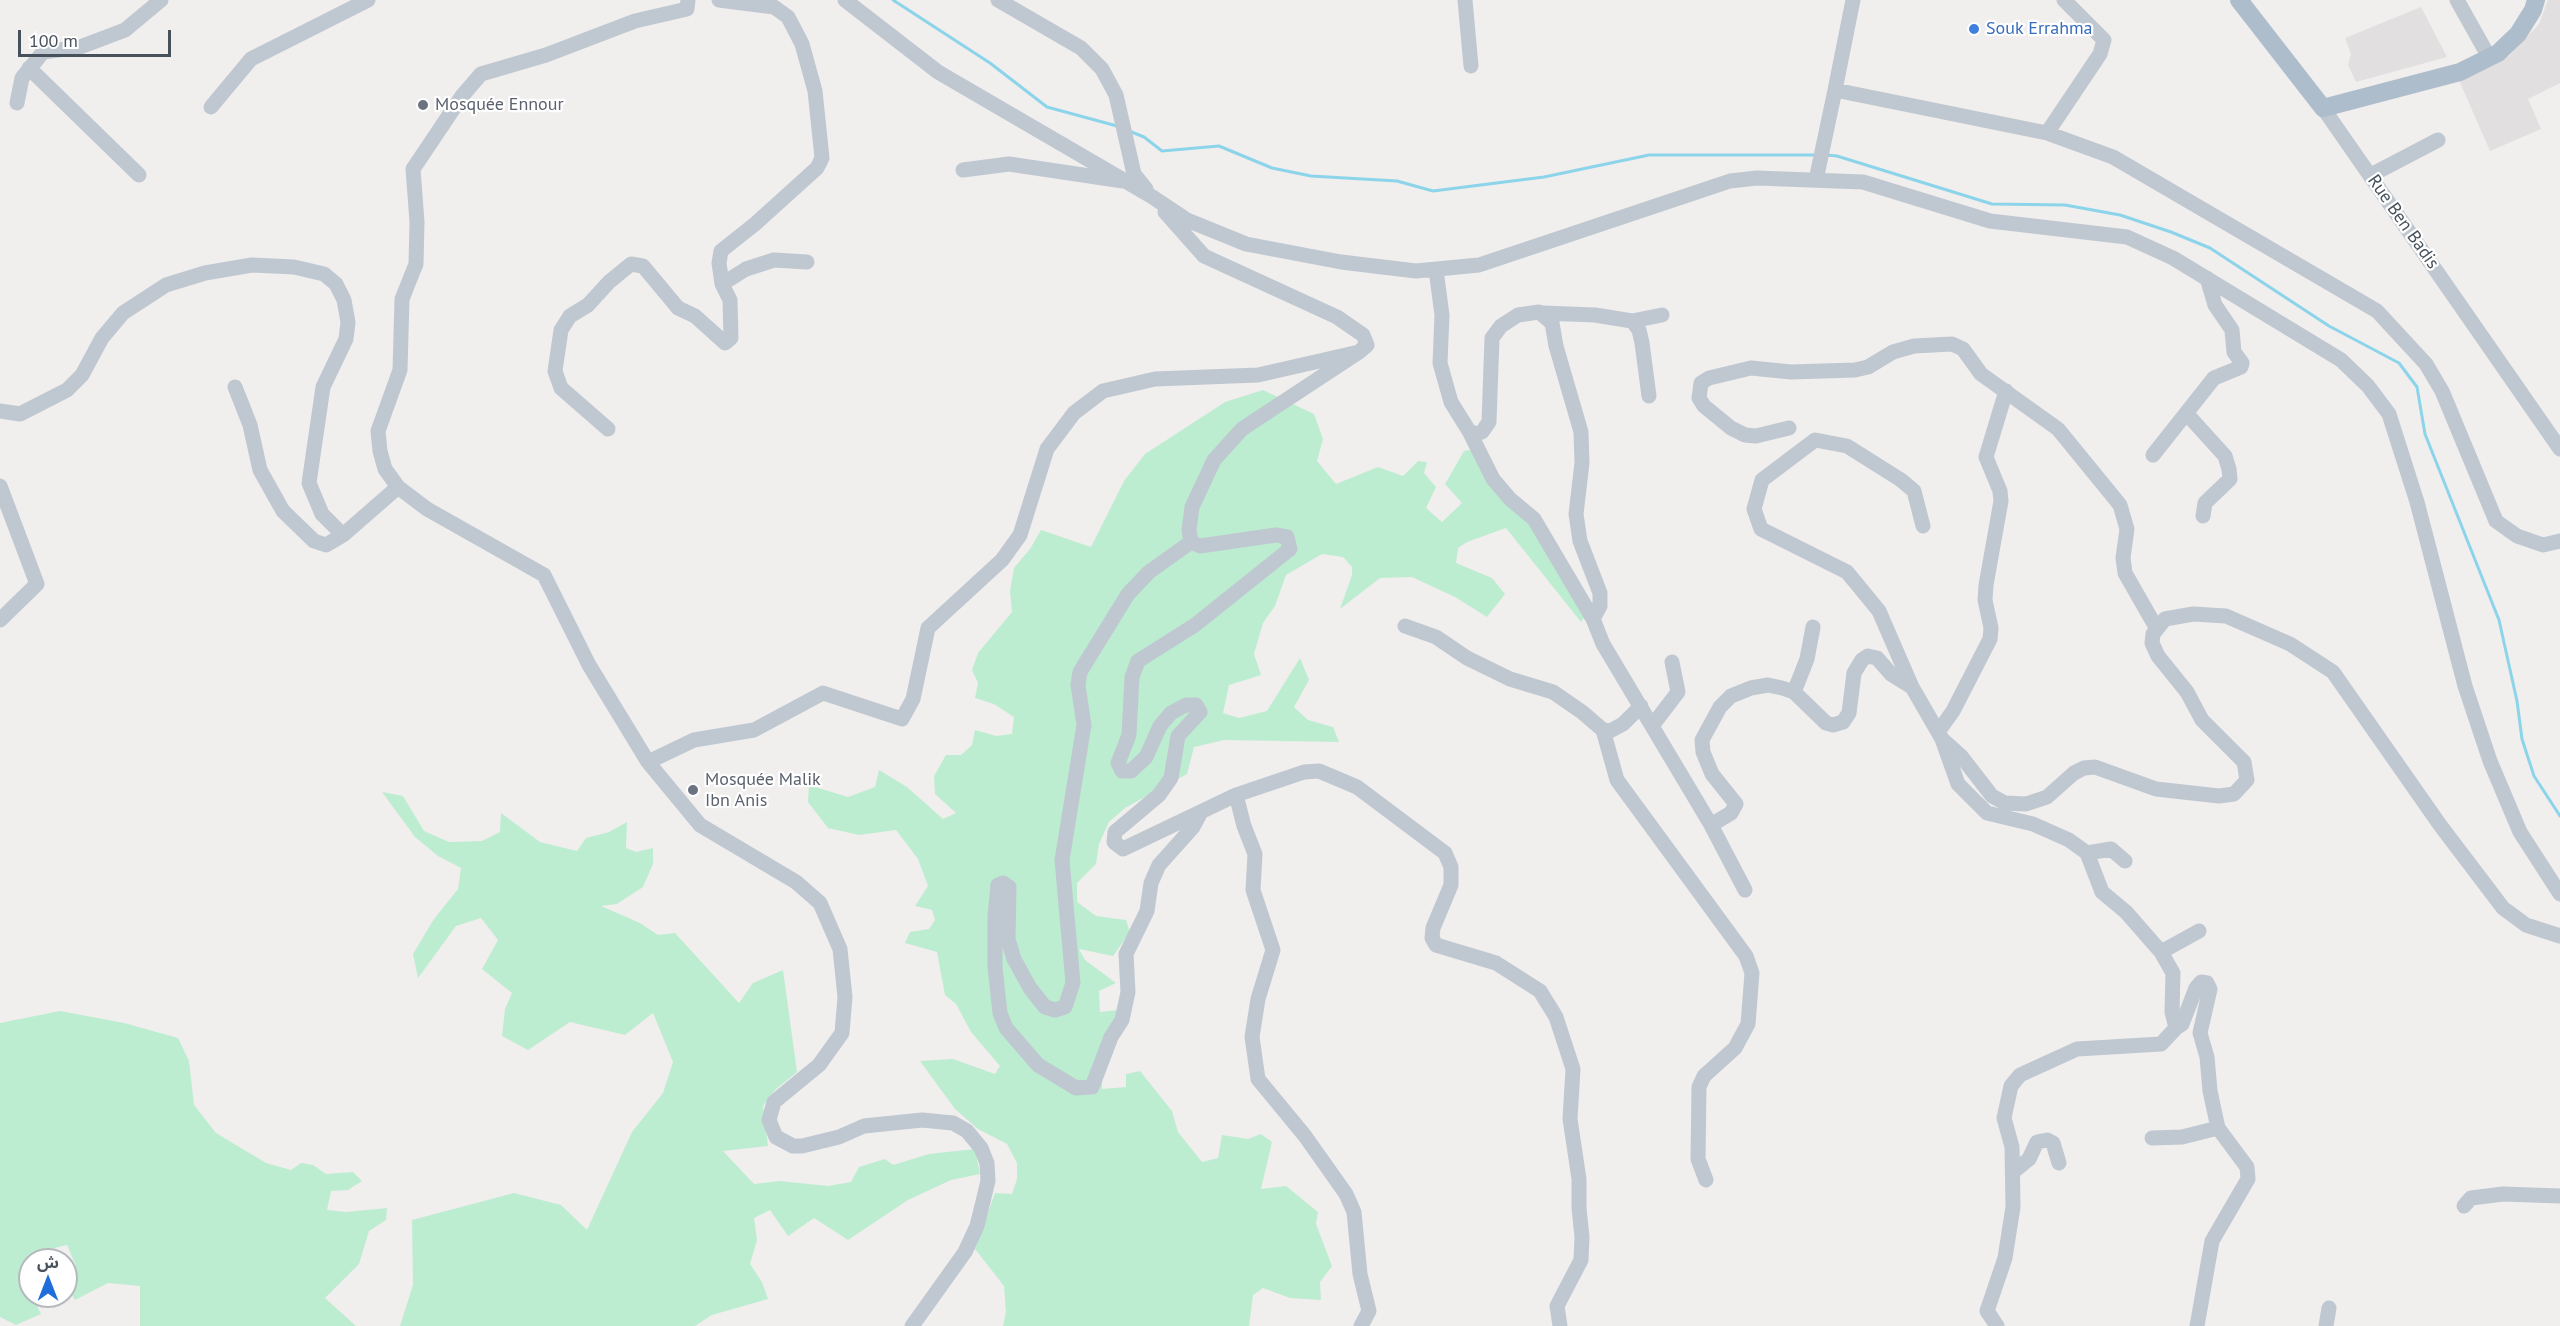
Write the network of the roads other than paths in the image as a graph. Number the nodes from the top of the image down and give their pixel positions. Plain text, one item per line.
1 (161, 0) edge
2 (368, 0) edge
3 (688, 0) edge
4 (719, 0) edge
5 (845, 0) edge
6 (999, 0) edge
7 (1466, 0) edge
8 (1853, 0) edge
9 (2064, 0) edge
10 (2239, 0) edge
11 (2457, 0) edge
12 (2536, 0) edge
13 (2489, 57) junction
14 (1471, 66) dead end
15 (29, 68) junction
16 (1835, 90) junction
17 (17, 103) dead end
18 (211, 107) dead end
19 (2323, 108) junction
20 (2047, 133) junction
21 (2438, 140) dead end
22 (963, 170) dead end
23 (140, 175) dead end
24 (2371, 175) junction
25 (1130, 178) junction
26 (1816, 180) junction
27 (1150, 196) junction
28 (807, 262) dead end
29 (1436, 270) junction
30 (2206, 278) junction
31 (722, 284) junction
32 (1543, 313) junction
33 (1662, 315) dead end
34 (1632, 321) junction
35 (1359, 352) junction
36 (235, 387) dead end
37 (2006, 391) junction
38 (1649, 396) dead end
39 (0, 411) edge
40 (2186, 413) junction
41 (1789, 428) dead end
42 (608, 429) dead end
43 (1469, 431) junction
44 (2560, 449) edge
45 (2153, 455) dead end
46 (0, 486) edge
47 (398, 487) junction
48 (2203, 516) dead end
49 (1923, 526) dead end
50 (343, 535) junction
51 (2560, 541) edge
52 (1191, 542) junction
53 (1593, 619) junction
54 (0, 620) edge
55 (1405, 626) dead end
56 (1813, 627) dead end
57 (2157, 628) junction
58 (1672, 662) dead end
59 (1912, 687) junction
60 (1794, 692) junction
61 (1641, 706) junction
62 (1652, 726) junction
63 (1603, 730) junction
64 (1940, 736) junction
65 (648, 762) junction
66 (1236, 795) junction
67 (1201, 812) junction
68 (1711, 825) junction
69 (2087, 852) junction
70 (2125, 861) dead end
71 (1744, 890) dead end
72 (2560, 894) edge
73 (2199, 931) dead end
74 (2560, 936) edge
75 (2162, 952) junction
76 (2176, 1028) junction
77 (2218, 1128) junction
78 (2152, 1138) dead end
79 (2059, 1163) dead end
80 (2013, 1172) junction
81 (1706, 1180) dead end
82 (2560, 1196) edge
83 (2464, 1206) dead end
84 (2330, 1308) dead end
85 (912, 1326) edge
86 (1361, 1326) edge
87 (1560, 1326) edge
88 (1997, 1326) edge
89 (2197, 1326) edge
90 (2326, 1326) edge

1 - 15 street
2 - 18 street
3 - 47 street
4 - 31 street
5 - 25 street
6 - 25 street
7 - 14 street
8 - 16 street
9 - 20 street
10 - 19 main road, Rue Ben Badis
11 - 13 street
12 - 13 main road
13 - 19 main road
15 - 17 street
15 - 23 street
16 - 20 street
16 - 26 street
19 - 24 street, Rue Ben Badis
20 - 51 street
21 - 24 street
22 - 25 street
24 - 44 street, Rue Ben Badis
25 - 27 street
26 - 29 street
26 - 30 street
27 - 29 street
27 - 35 street
28 - 31 street
29 - 43 street
30 - 40 street
30 - 72 street
31 - 42 street
32 - 34 street
32 - 43 street
32 - 53 street
33 - 34 street
34 - 38 street
35 - 52 street
35 - 65 street
36 - 50 street
37 - 41 street
37 - 57 street
37 - 64 street
39 - 50 street
40 - 45 street
40 - 48 street
43 - 53 street
46 - 54 street
47 - 50 street
47 - 65 street
49 - 59 street
52 - 67 street
52 - 67 street
53 - 61 street
55 - 63 street
56 - 60 street
57 - 64 street
57 - 74 street
58 - 62 street
59 - 60 street
59 - 64 street
60 - 68 street
61 - 62 street
61 - 63 street
62 - 68 street
63 - 81 street
64 - 69 street
65 - 85 street
66 - 67 street
66 - 86 street
66 - 87 street
68 - 71 street
69 - 70 street
69 - 75 street
73 - 75 street
75 - 76 street
76 - 77 street
76 - 80 street
77 - 78 street
77 - 89 street
79 - 80 street
80 - 88 street
82 - 83 street
84 - 90 street

